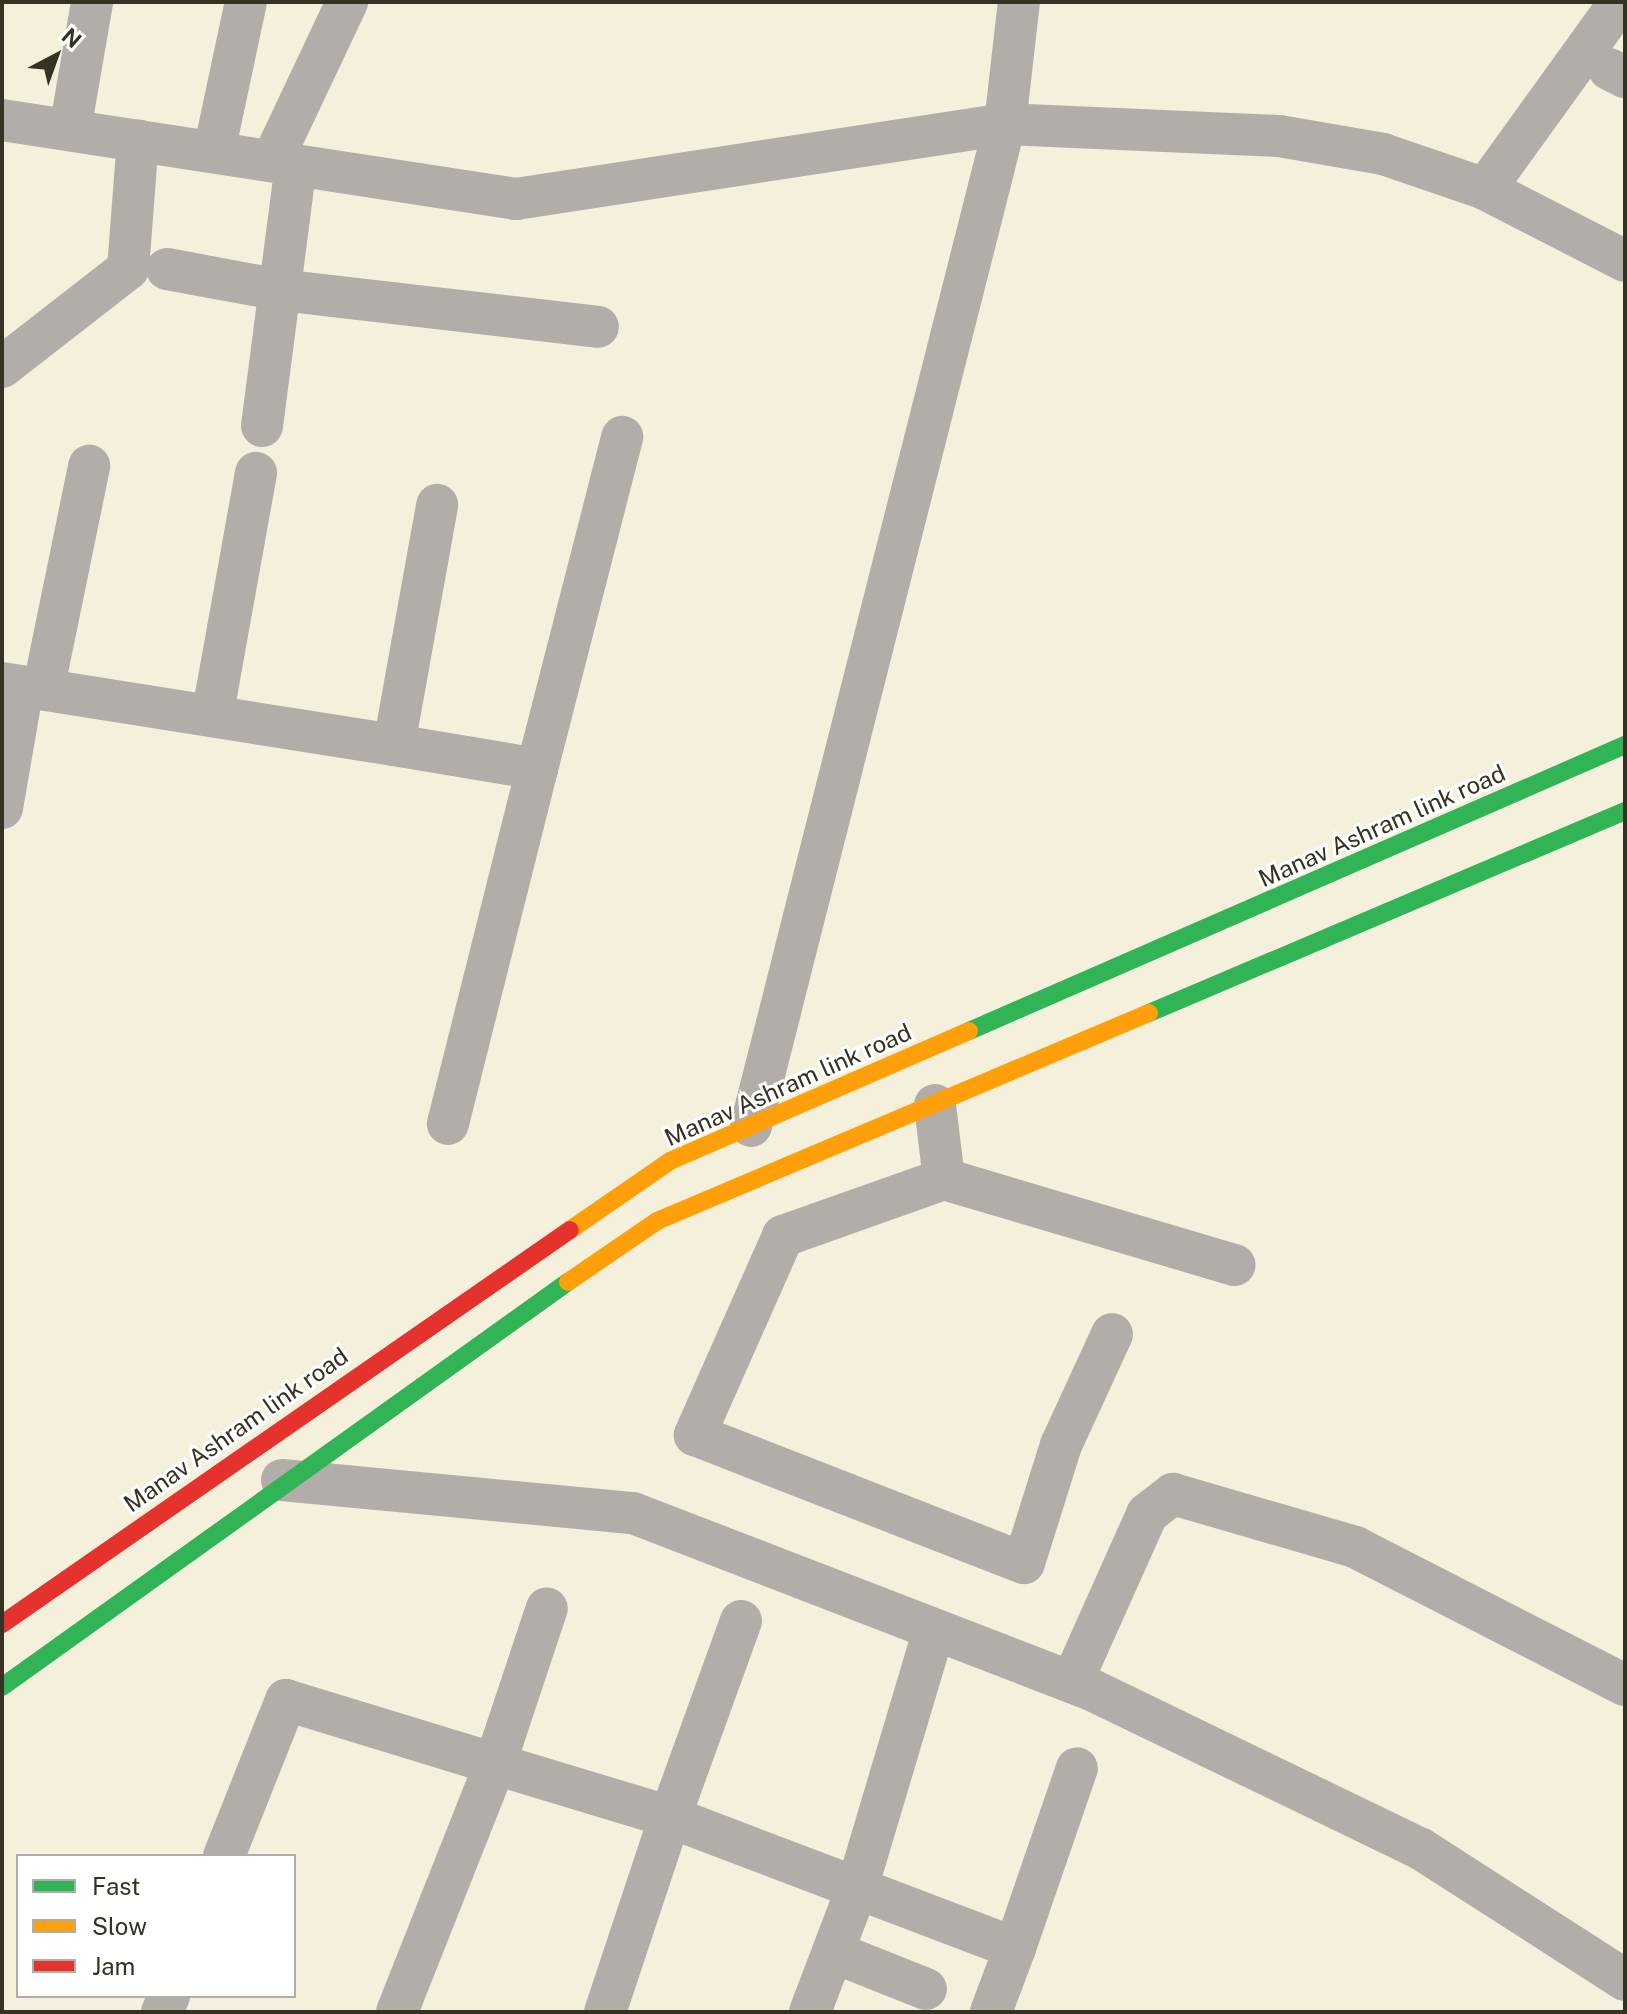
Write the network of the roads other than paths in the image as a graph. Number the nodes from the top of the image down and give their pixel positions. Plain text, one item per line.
1 (92, 2) edge
2 (246, 2) edge
3 (347, 2) edge
4 (1019, 2) edge
5 (1620, 2) edge
6 (2, 120) edge
7 (1005, 124) junction
8 (70, 130) junction
9 (138, 140) junction
10 (214, 152) junction
11 (284, 163) junction
12 (1485, 189) junction
13 (1625, 261) edge
14 (167, 269) dead end
15 (280, 290) junction
16 (598, 327) dead end
17 (2, 367) edge
18 (262, 426) dead end
19 (622, 437) dead end
20 (89, 466) dead end
21 (256, 473) dead end
22 (437, 505) dead end
23 (23, 685) edge
24 (213, 712) junction
25 (394, 745) junction
26 (1625, 745) edge
27 (537, 769) junction
28 (2, 808) edge
29 (1625, 811) edge
30 (935, 1105) junction
31 (448, 1124) dead end
32 (751, 1126) junction
33 (944, 1179) junction
34 (1235, 1265) dead end
35 (1112, 1334) dead end
36 (282, 1480) junction
37 (547, 1608) dead end
38 (741, 1621) dead end
39 (2, 1624) edge
40 (934, 1629) junction
41 (1620, 1669) edge
42 (1072, 1682) junction
43 (2, 1687) edge
44 (495, 1764) junction
45 (1077, 1768) dead end
46 (670, 1817) junction
47 (225, 1854) edge
48 (857, 1888) junction
49 (1015, 1948) junction
50 (833, 1952) junction
51 (1625, 1980) edge
52 (926, 1989) dead end
53 (397, 2012) edge
54 (605, 2012) edge
55 (810, 2012) edge
56 (991, 2012) edge

1 - 8 street
2 - 10 street
3 - 11 street
4 - 7 street
5 - 12 street
6 - 8 street
7 - 11 street
7 - 12 street
7 - 32 street
8 - 9 street
9 - 10 street
9 - 17 street
10 - 11 street
11 - 15 street
12 - 13 street
14 - 15 street
15 - 16 street
15 - 18 street
19 - 27 street
20 - 23 street
21 - 24 street
22 - 25 street
23 - 24 street
23 - 28 street
24 - 25 street
25 - 27 street
26 - 32 highway, Manav Ashram link road
27 - 31 street
29 - 30 highway
30 - 33 street
30 - 36 highway
32 - 39 highway, Manav Ashram link road
33 - 34 street
33 - 35 street
36 - 40 street
36 - 43 highway
37 - 44 street
38 - 46 street
40 - 42 street
40 - 48 street
41 - 42 street
42 - 51 street
44 - 46 street
44 - 47 street
44 - 53 street
45 - 49 street
46 - 48 street
46 - 54 street
48 - 49 street
48 - 50 street
49 - 56 street
50 - 52 street
50 - 55 street

